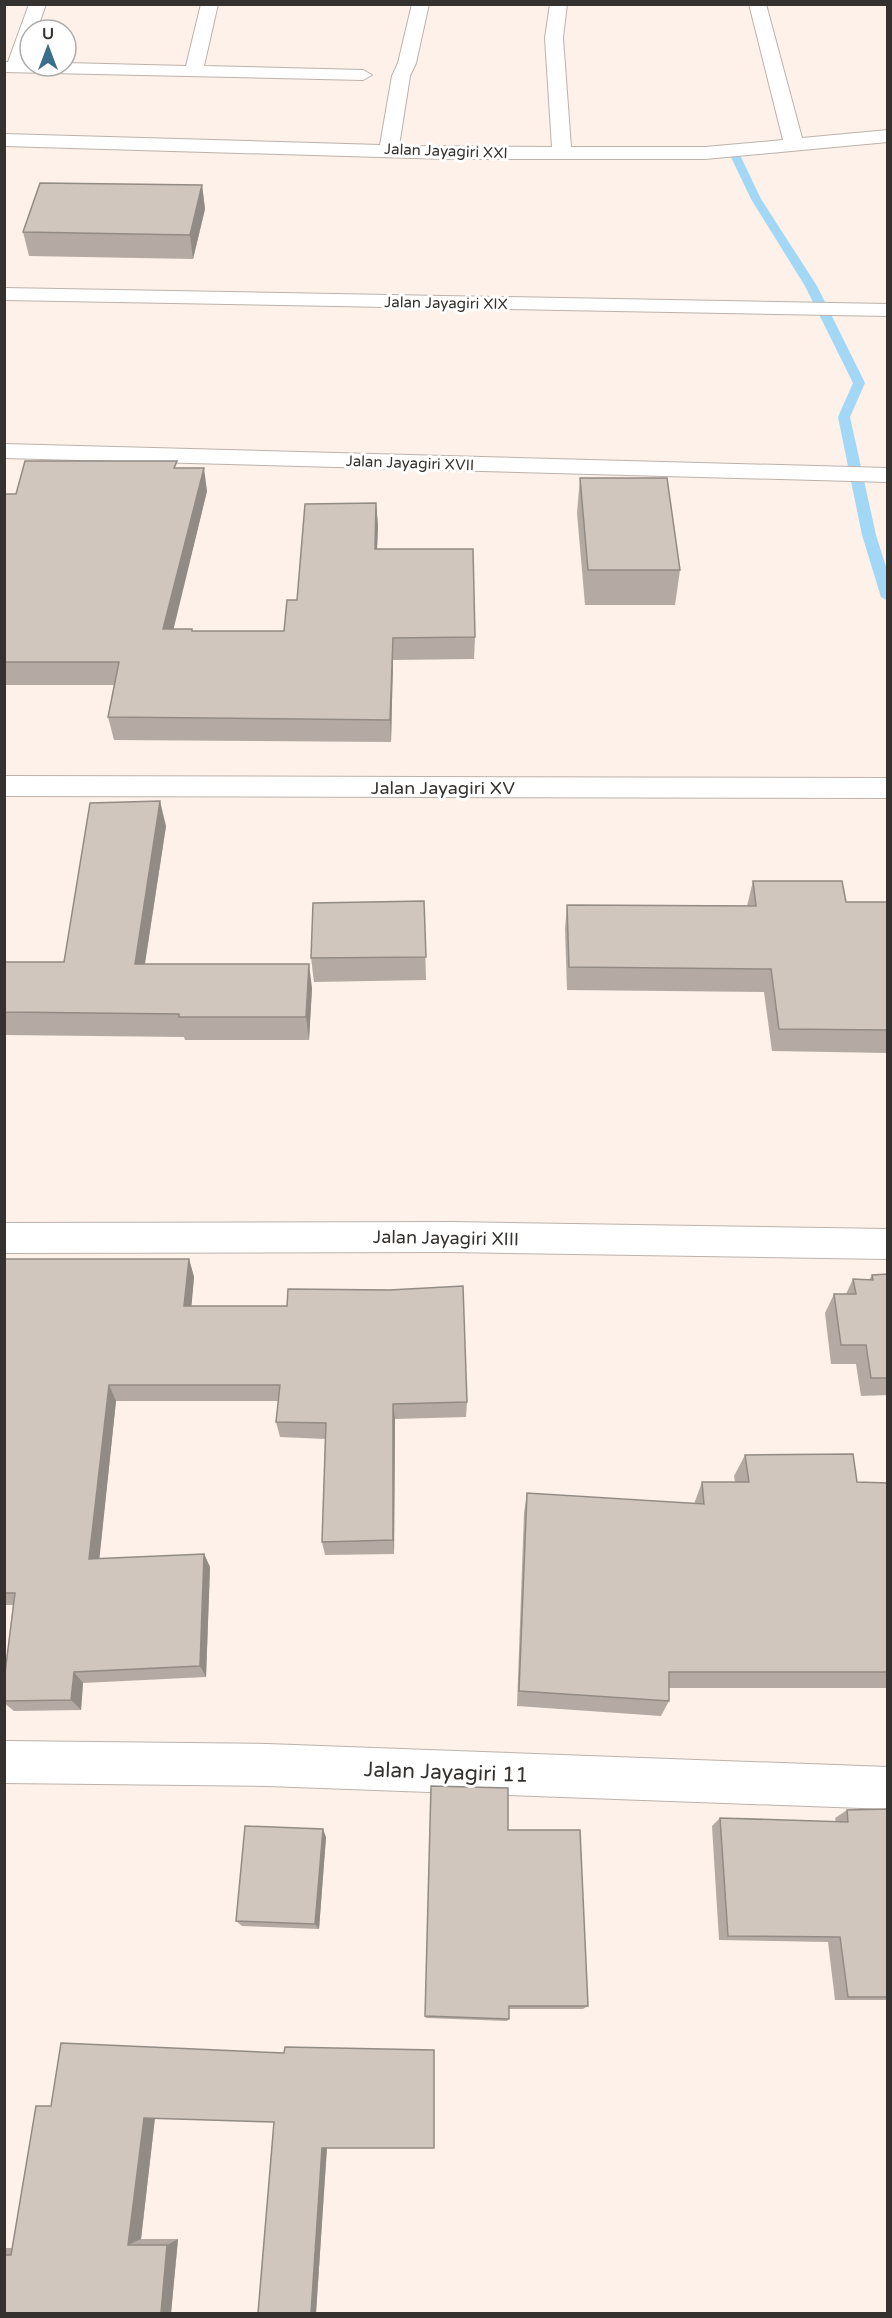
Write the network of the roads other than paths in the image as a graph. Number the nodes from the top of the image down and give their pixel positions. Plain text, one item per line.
1 (38, 4) edge
2 (210, 4) edge
3 (421, 4) edge
4 (559, 4) edge
5 (757, 4) edge
6 (10, 67) edge
7 (192, 73) junction
8 (363, 75) dead end
9 (888, 136) edge
10 (4, 140) edge
11 (794, 144) junction
12 (389, 149) junction
13 (562, 153) junction
14 (4, 294) edge
15 (877, 310) edge
16 (4, 452) edge
17 (888, 475) edge
18 (4, 786) edge
19 (884, 788) edge
20 (4, 1238) edge
21 (888, 1244) edge
22 (4, 1762) edge
23 (888, 1788) edge

1 - 6 street
2 - 7 street
3 - 12 street
4 - 13 street
5 - 11 street
6 - 7 street
7 - 8 street
9 - 11 street, Jalan Jayagiri XXI
10 - 12 street, Jalan Jayagiri XXI
11 - 13 street, Jalan Jayagiri XXI
12 - 13 street, Jalan Jayagiri XXI
14 - 15 street, Jalan Jayagiri XIX
16 - 17 street, Jalan Jayagiri XVII
18 - 19 street, Jalan Jayagiri XV
20 - 21 street, Jalan Jayagiri XIII
22 - 23 street, Jalan Jayagiri 11

